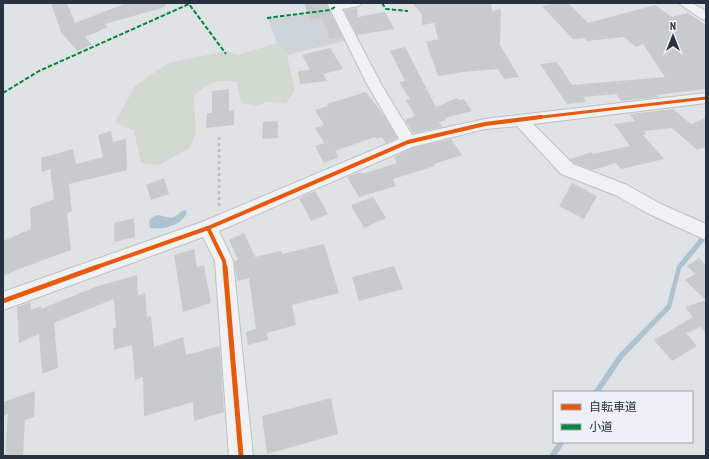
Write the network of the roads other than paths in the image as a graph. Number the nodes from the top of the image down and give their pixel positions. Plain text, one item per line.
1 (356, 3) edge
2 (684, 3) edge
3 (334, 5) edge
4 (706, 16) edge
5 (706, 98) edge
6 (520, 119) junction
7 (408, 142) junction
8 (216, 224) junction
9 (704, 230) edge
10 (3, 301) edge
11 (242, 456) edge

1 - 3 street
2 - 4 street
3 - 7 street
5 - 6 street
6 - 7 street
6 - 9 street
7 - 8 street
8 - 10 street
8 - 11 street

